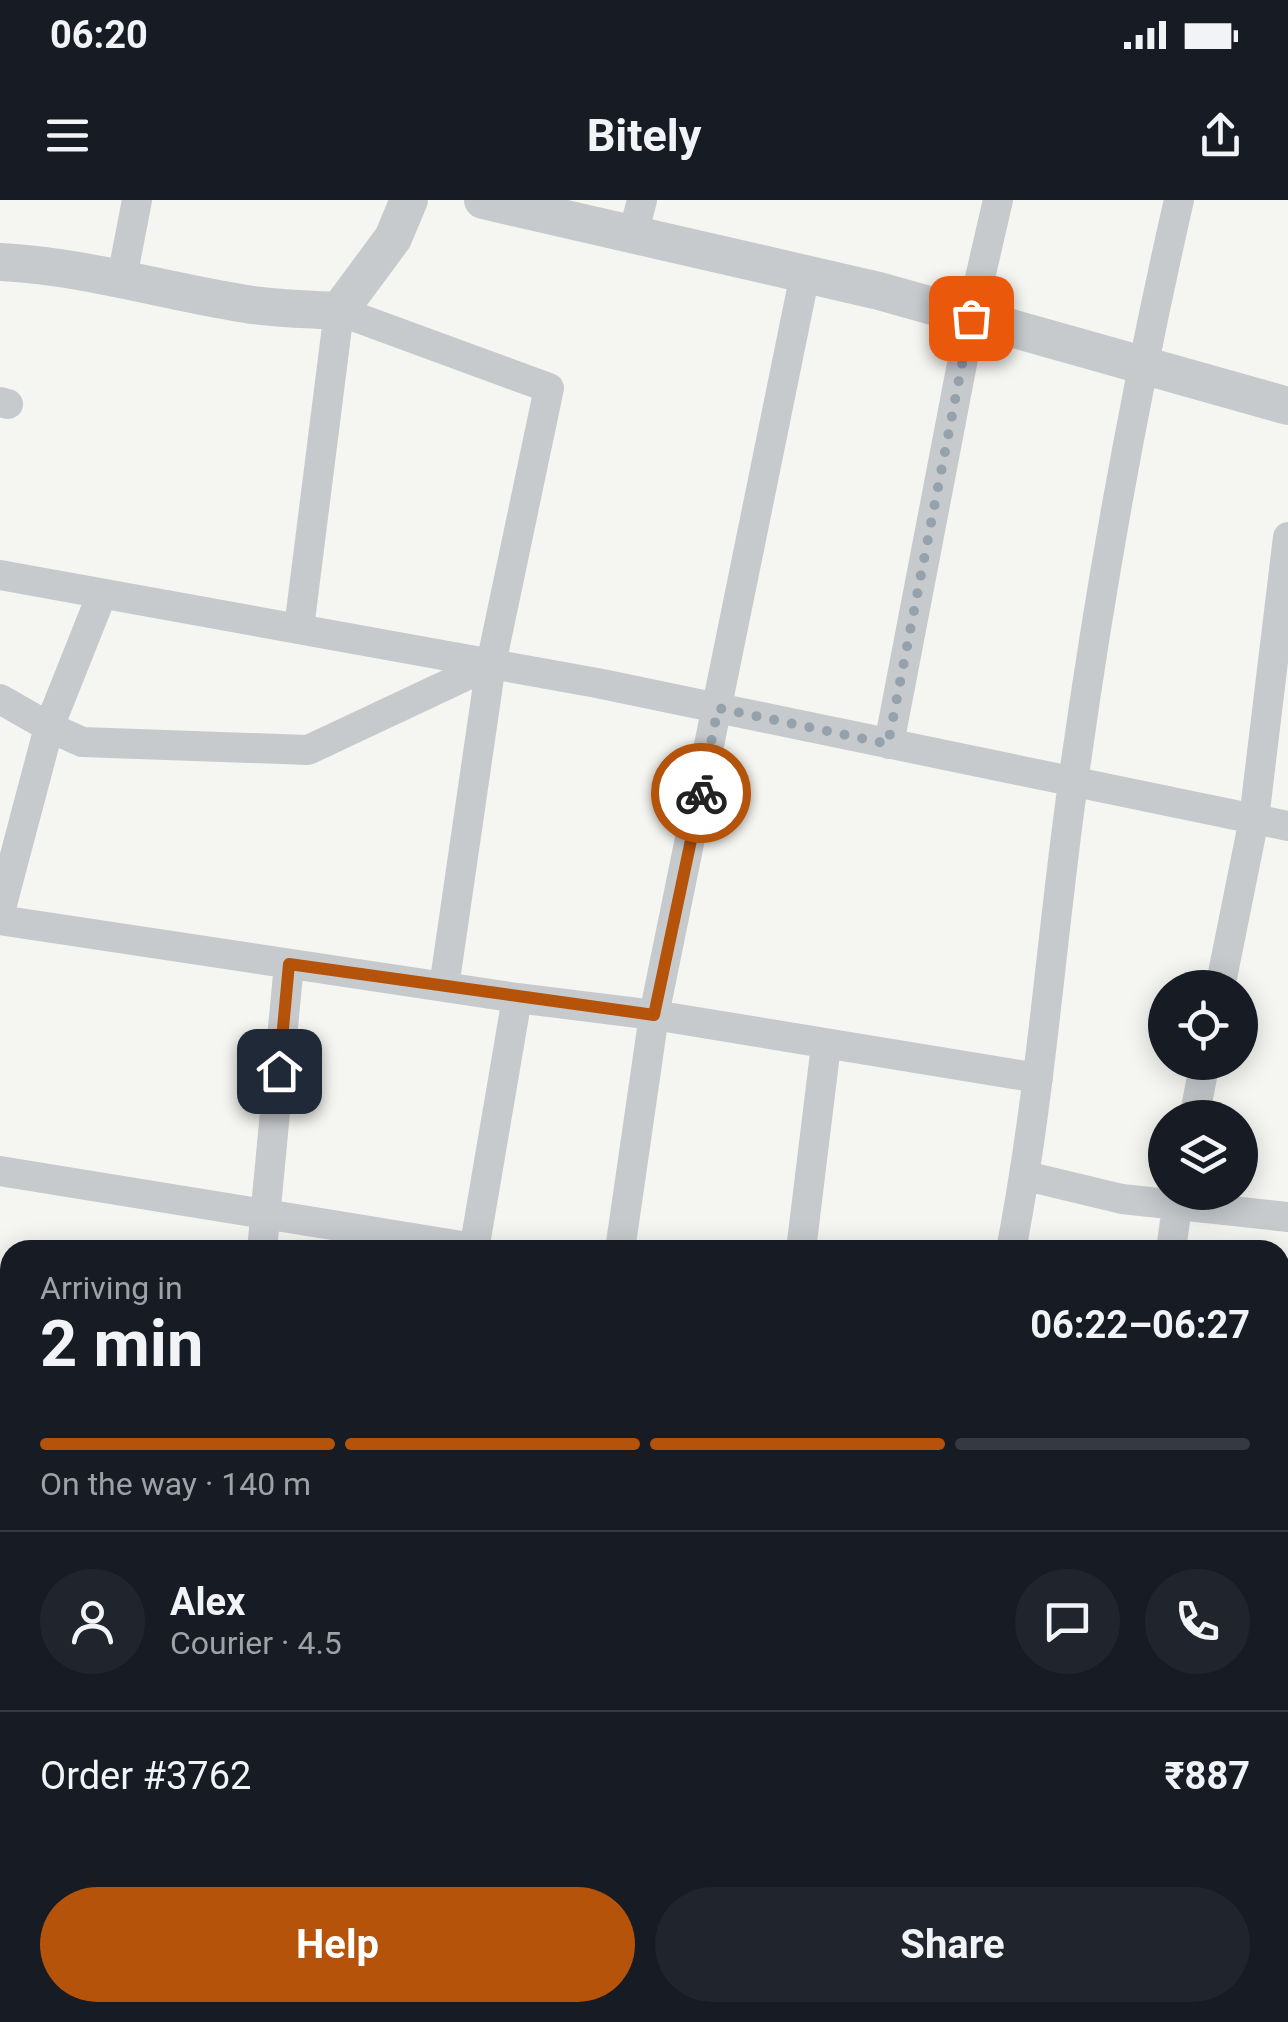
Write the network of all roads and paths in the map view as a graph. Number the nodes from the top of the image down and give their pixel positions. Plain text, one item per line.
1 (137, 200) edge
2 (408, 200) edge
3 (483, 200) edge
4 (998, 200) edge
5 (1179, 200) edge
6 (563, 210) edge
7 (638, 218) edge
8 (0, 262) edge
9 (805, 274) junction
10 (122, 278) junction
11 (339, 311) junction
12 (971, 318) junction
13 (1141, 364) junction
14 (1288, 406) edge
15 (1288, 536) edge
16 (0, 575) edge
17 (102, 594) junction
18 (299, 628) junction
19 (491, 664) junction
20 (0, 698) edge
21 (718, 708) junction
22 (49, 727) junction
23 (888, 744) junction
24 (1073, 782) junction
25 (1254, 819) junction
26 (1288, 826) edge
27 (0, 912) edge
28 (0, 920) edge
29 (289, 964) junction
30 (1224, 970) edge
31 (444, 987) junction
32 (517, 998) junction
33 (654, 1015) junction
34 (826, 1046) junction
35 (1038, 1078) junction
36 (0, 1171) edge
37 (1026, 1176) junction
38 (1148, 1199) edge
39 (1176, 1210) edge
40 (1245, 1210) edge
41 (267, 1214) junction
42 (1288, 1217) edge
43 (263, 1240) edge
44 (421, 1240) edge
45 (476, 1240) edge
46 (621, 1240) edge
47 (801, 1240) edge
48 (1013, 1240) edge
49 (1172, 1240) edge

1 - 10 street
2 - 11 street
3 - 6 street
4 - 12 street
5 - 13 street
6 - 7 street
7 - 9 street
8 - 10 street
9 - 12 street
9 - 21 street
10 - 11 street
11 - 18 street
11 - 19 street
12 - 13 street
12 - 23 street
13 - 14 street
13 - 24 street
15 - 25 street
16 - 17 street
17 - 18 street
17 - 22 street
18 - 19 street
19 - 21 street
19 - 22 street
19 - 31 street
20 - 22 street
21 - 23 street
21 - 33 street
22 - 27 street
23 - 24 street
24 - 25 street
24 - 35 street
25 - 26 street
25 - 30 street
28 - 29 street
29 - 31 street
29 - 41 street
31 - 32 street
32 - 33 street
32 - 45 street
33 - 34 street
33 - 46 street
34 - 35 street
34 - 47 street
35 - 37 street
36 - 41 street
37 - 38 street
37 - 48 street
39 - 49 street
40 - 42 street
41 - 43 street
41 - 44 street

